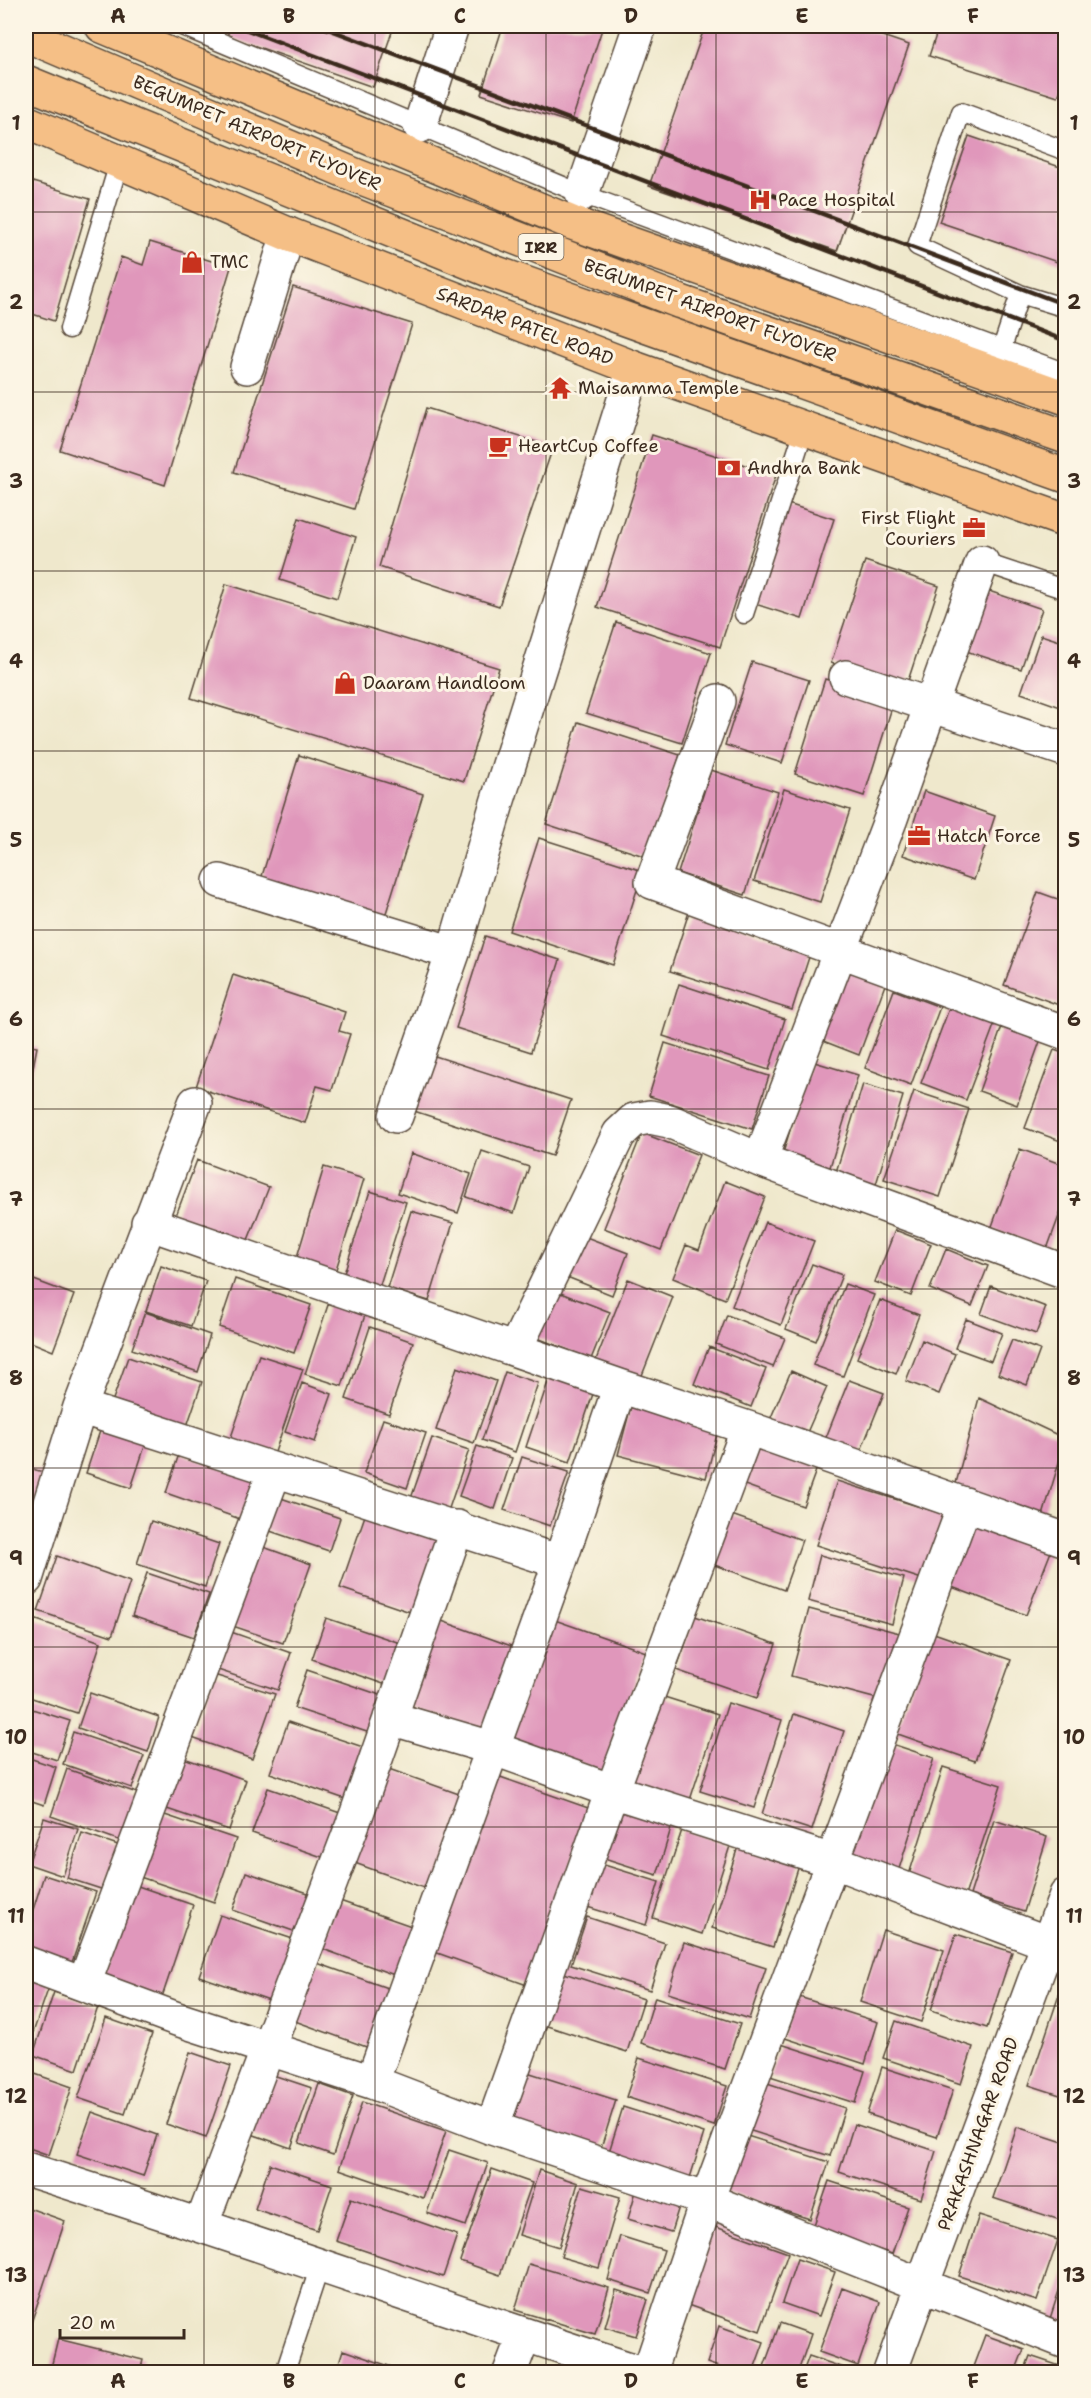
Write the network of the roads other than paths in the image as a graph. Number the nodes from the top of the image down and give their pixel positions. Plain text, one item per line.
1 (102, 26) edge
2 (182, 26) edge
3 (452, 26) edge
4 (640, 26) edge
5 (26, 35) edge
6 (26, 82) edge
7 (26, 122) edge
8 (420, 126) junction
9 (1065, 151) edge
10 (119, 163) junction
11 (582, 194) junction
12 (288, 234) junction
13 (1020, 294) junction
14 (1065, 308) edge
15 (69, 329) dead end
16 (1001, 351) junction
17 (247, 367) dead end
18 (634, 368) junction
19 (1065, 373) edge
20 (1065, 398) edge
21 (804, 430) junction
22 (1065, 437) edge
23 (1065, 476) edge
24 (1065, 521) edge
25 (982, 562) joint
26 (1065, 590) edge
27 (744, 614) dead end
28 (846, 677) dead end
29 (718, 701) dead end
30 (929, 705) junction
31 (1065, 750) edge
32 (220, 881) dead end
33 (839, 950) junction
34 (453, 953) junction
35 (1065, 1033) edge
36 (195, 1103) dead end
37 (396, 1116) dead end
38 (760, 1160) junction
39 (148, 1223) junction
40 (1065, 1272) edge
41 (515, 1349) junction
42 (620, 1386) junction
43 (80, 1407) junction
44 (748, 1428) junction
45 (275, 1470) junction
46 (965, 1504) junction
47 (457, 1527) junction
48 (1065, 1540) edge
49 (560, 1562) junction
50 (26, 1579) edge
51 (390, 1718) junction
52 (492, 1748) junction
53 (612, 1791) junction
54 (832, 1861) junction
55 (1065, 1895) edge
56 (1057, 1947) edge
57 (26, 1963) edge
58 (84, 1984) junction
59 (268, 2049) junction
60 (372, 2082) junction
61 (492, 2128) junction
62 (26, 2169) edge
63 (707, 2200) junction
64 (202, 2223) junction
65 (320, 2265) junction
66 (922, 2284) junction
67 (524, 2335) junction
68 (1065, 2342) edge
69 (285, 2373) edge
70 (510, 2373) edge
71 (639, 2373) edge
72 (650, 2373) edge
73 (890, 2373) edge

1 - 20 main road, IRR
2 - 8 lane
3 - 8 street
4 - 11 street
5 - 22 main road, BEGUMPET AIRPORT FLYOVER / IRR
6 - 23 main road, BEGUMPET AIRPORT FLYOVER / IRR
7 - 10 main road, SARDAR PATEL ROAD
8 - 11 lane
9 - 13 lane
10 - 12 main road, SARDAR PATEL ROAD
10 - 15 lane
11 - 16 lane
12 - 17 street
12 - 18 main road, SARDAR PATEL ROAD
13 - 14 lane
13 - 16 lane
16 - 19 lane
18 - 21 main road, SARDAR PATEL ROAD
18 - 34 street
21 - 24 main road, SARDAR PATEL ROAD
21 - 27 lane
25 - 26 lane
25 - 30 street
28 - 30 street
29 - 33 street
30 - 31 street
30 - 33 street
32 - 34 street
33 - 35 street
33 - 38 street
34 - 37 street
36 - 39 street
38 - 40 street
38 - 41 street
39 - 41 street
39 - 43 street
41 - 42 street
42 - 44 street
42 - 49 street
43 - 45 street
43 - 50 street
44 - 46 street
44 - 53 street
45 - 47 street
45 - 58 street
46 - 48 street
46 - 54 street
47 - 49 street
47 - 51 street
49 - 52 street
51 - 52 street
51 - 59 street
52 - 53 street
52 - 60 street
53 - 54 street
53 - 61 street
54 - 56 street
54 - 63 street
55 - 56 street, PRAKASHNAGAR ROAD
56 - 66 street, PRAKASHNAGAR ROAD
57 - 58 street
58 - 59 street
59 - 60 street
59 - 64 street
60 - 61 street
61 - 63 street
62 - 64 street
63 - 66 street
63 - 72 street
64 - 65 street
65 - 67 street
65 - 69 lane
66 - 68 street
66 - 73 street, PRAKASHNAGAR ROAD
67 - 70 street
67 - 71 street

